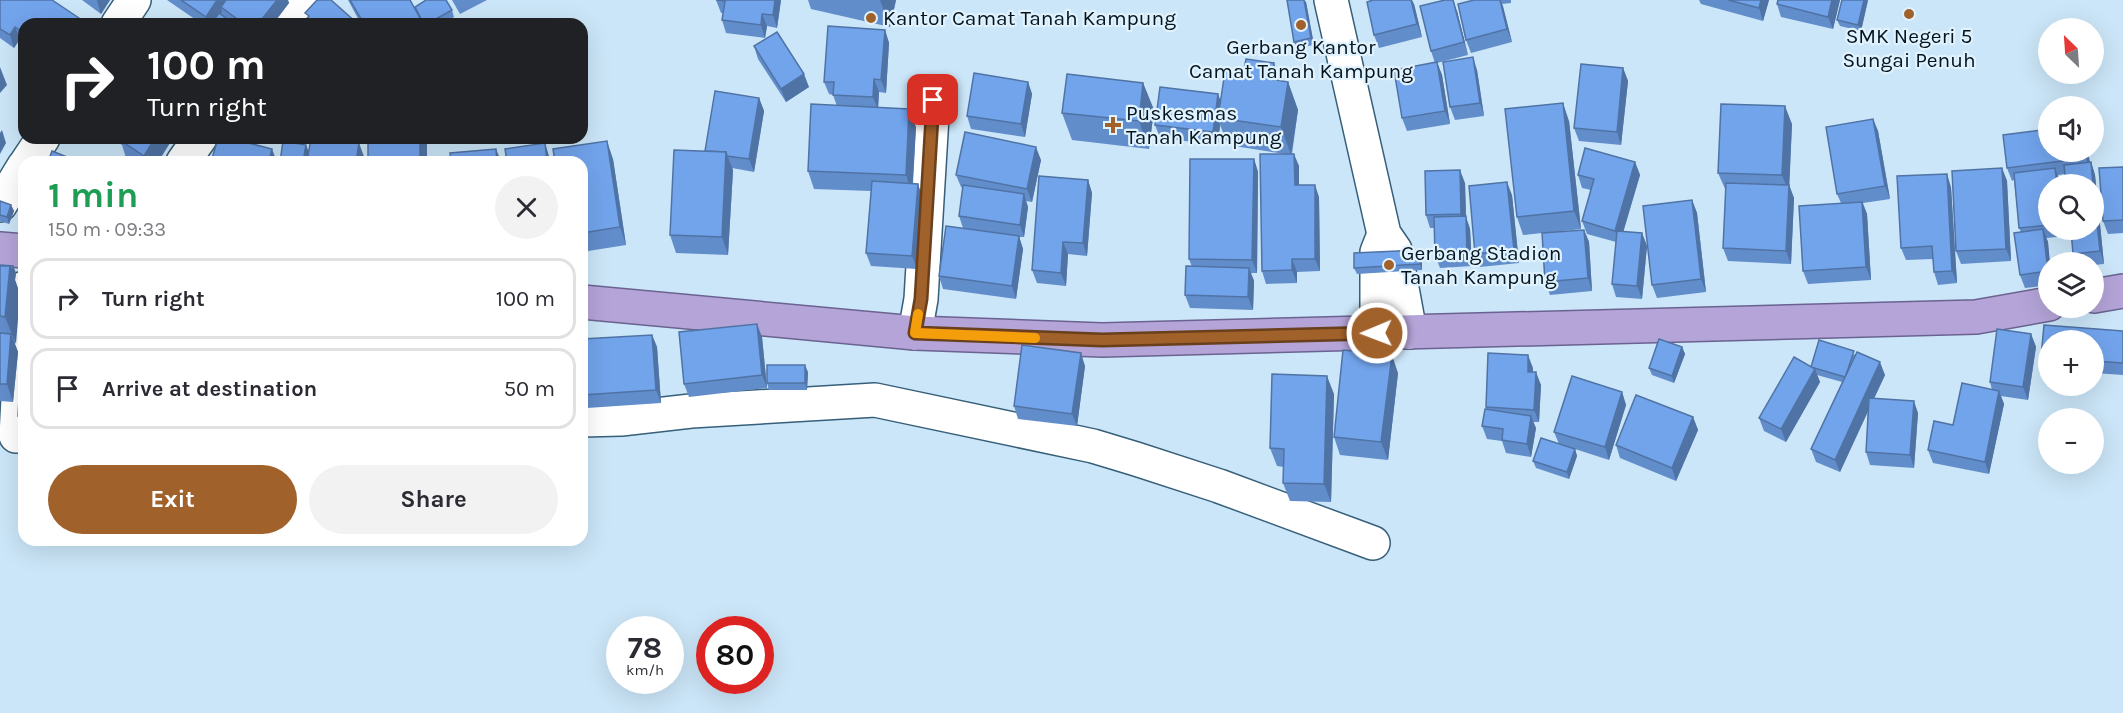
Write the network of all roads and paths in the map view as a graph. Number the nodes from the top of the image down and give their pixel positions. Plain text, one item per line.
1 (134, 0) edge
2 (306, 0) edge
3 (1331, 0) edge
4 (122, 18) edge
5 (292, 18) edge
6 (933, 100) dead end
7 (18, 176) edge
8 (0, 205) edge
9 (1384, 234) junction
10 (0, 249) edge
11 (18, 250) edge
12 (2123, 291) edge
13 (2104, 294) edge
14 (588, 303) edge
15 (2038, 306) edge
16 (1410, 332) junction
17 (915, 333) junction
18 (1377, 333) junction
19 (18, 369) edge
20 (588, 420) edge
21 (13, 436) edge
22 (1373, 543) dead end

1 - 4 street
2 - 5 street
3 - 9 street
6 - 17 street
7 - 8 street
9 - 16 street
9 - 18 street
10 - 11 highway
12 - 13 highway
14 - 17 highway
15 - 16 highway
16 - 18 highway
17 - 18 highway
19 - 21 street
20 - 22 street

